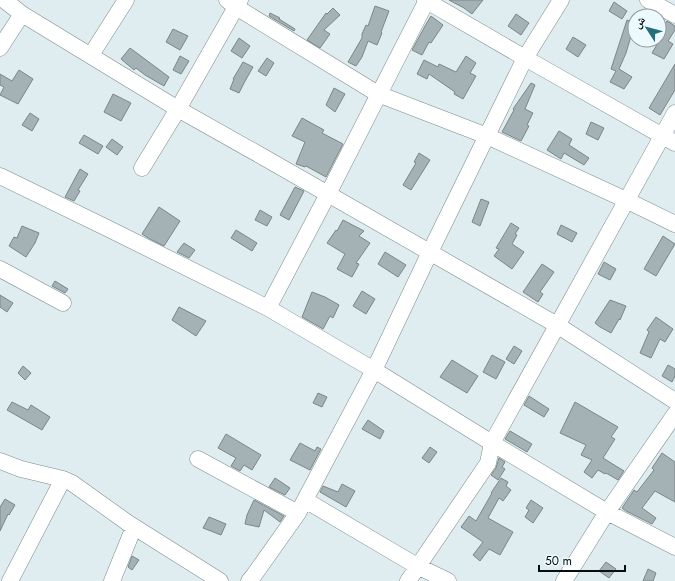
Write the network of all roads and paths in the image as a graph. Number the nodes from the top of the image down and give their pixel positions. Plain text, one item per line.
1 (4, 0) edge
2 (126, 0) edge
3 (426, 0) edge
4 (561, 0) edge
5 (648, 0) edge
6 (234, 2) edge
7 (22, 14) junction
8 (675, 15) edge
9 (0, 48) edge
10 (91, 55) junction
11 (525, 58) junction
12 (378, 94) junction
13 (178, 109) junction
14 (675, 113) edge
15 (487, 136) junction
16 (668, 140) edge
17 (142, 168) dead end
18 (0, 176) edge
19 (328, 194) junction
20 (626, 200) junction
21 (675, 224) edge
22 (430, 252) junction
23 (0, 269) edge
24 (63, 303) dead end
25 (268, 308) junction
26 (557, 325) junction
27 (374, 370) junction
28 (675, 401) edge
29 (675, 414) edge
30 (492, 443) junction
31 (198, 459) dead end
32 (0, 461) edge
33 (63, 479) junction
34 (301, 506) junction
35 (607, 512) junction
36 (134, 527) junction
37 (675, 547) edge
38 (417, 566) junction
39 (10, 581) edge
40 (112, 581) edge
41 (220, 581) edge
42 (248, 581) edge
43 (408, 581) edge
44 (448, 581) edge
45 (564, 581) edge

1 - 7 street
2 - 10 street
3 - 11 street
3 - 12 street
4 - 11 street
5 - 8 street
6 - 12 street
6 - 13 street
7 - 9 street
7 - 10 street
10 - 13 street
11 - 15 street
11 - 16 street
12 - 15 street
12 - 19 street
13 - 17 street
13 - 19 street
14 - 16 street
15 - 20 street
15 - 22 street
16 - 20 street
18 - 25 street
19 - 22 street
19 - 25 street
20 - 21 street
20 - 26 street
22 - 26 street
22 - 27 street
23 - 24 street
25 - 27 street
26 - 28 street
26 - 30 street
27 - 30 street
27 - 34 street
29 - 35 street
30 - 35 street
30 - 38 street
31 - 34 street
32 - 33 street
33 - 36 street
33 - 39 street
34 - 38 street
34 - 42 street
35 - 37 street
35 - 45 street
36 - 40 street
36 - 41 street
38 - 43 street
38 - 44 street

